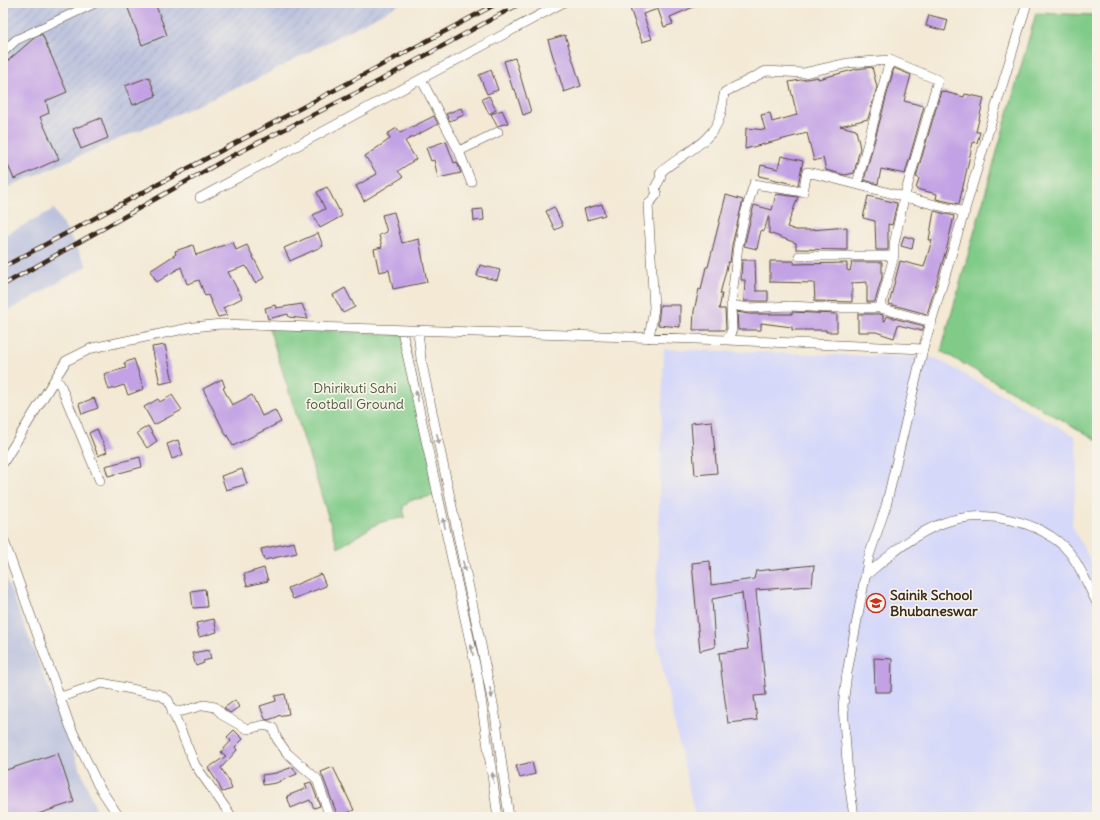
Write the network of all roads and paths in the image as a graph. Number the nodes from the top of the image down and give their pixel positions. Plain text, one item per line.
1 (95, 3) edge
2 (562, 3) edge
3 (1027, 3) edge
4 (3, 52) edge
5 (890, 60) junction
6 (421, 79) junction
7 (498, 132) dead end
8 (459, 151) junction
9 (471, 182) dead end
10 (857, 184) junction
11 (200, 198) dead end
12 (904, 198) junction
13 (965, 212) junction
14 (798, 256) dead end
15 (894, 256) junction
16 (731, 305) junction
17 (880, 308) junction
18 (932, 322) junction
19 (402, 331) junction
20 (418, 332) junction
21 (649, 338) junction
22 (727, 340) junction
23 (923, 349) junction
24 (55, 379) junction
25 (3, 462) edge
26 (100, 481) dead end
27 (3, 538) edge
28 (865, 576) junction
29 (1097, 603) edge
30 (61, 697) junction
31 (172, 712) junction
32 (119, 817) edge
33 (232, 817) edge
34 (330, 817) edge
35 (498, 817) edge
36 (509, 817) edge
37 (854, 817) edge

1 - 4 street
2 - 6 street
3 - 13 street
5 - 10 street
5 - 12 street
5 - 21 street
6 - 8 street
6 - 11 street
7 - 8 street
8 - 9 street
10 - 12 street
10 - 16 street
12 - 13 street
12 - 15 street
13 - 18 street
14 - 15 street
15 - 17 street
16 - 17 street
16 - 22 street
17 - 18 street
18 - 23 street
19 - 20 street
19 - 24 street
35 -> 19 street
20 - 21 street
20 -> 36 street
21 - 22 street
22 - 23 street
23 - 28 street
24 - 25 street
24 - 26 street
27 - 30 street
28 - 29 street
28 - 37 street
30 - 31 street
30 - 32 street
31 - 33 street
31 - 34 street

